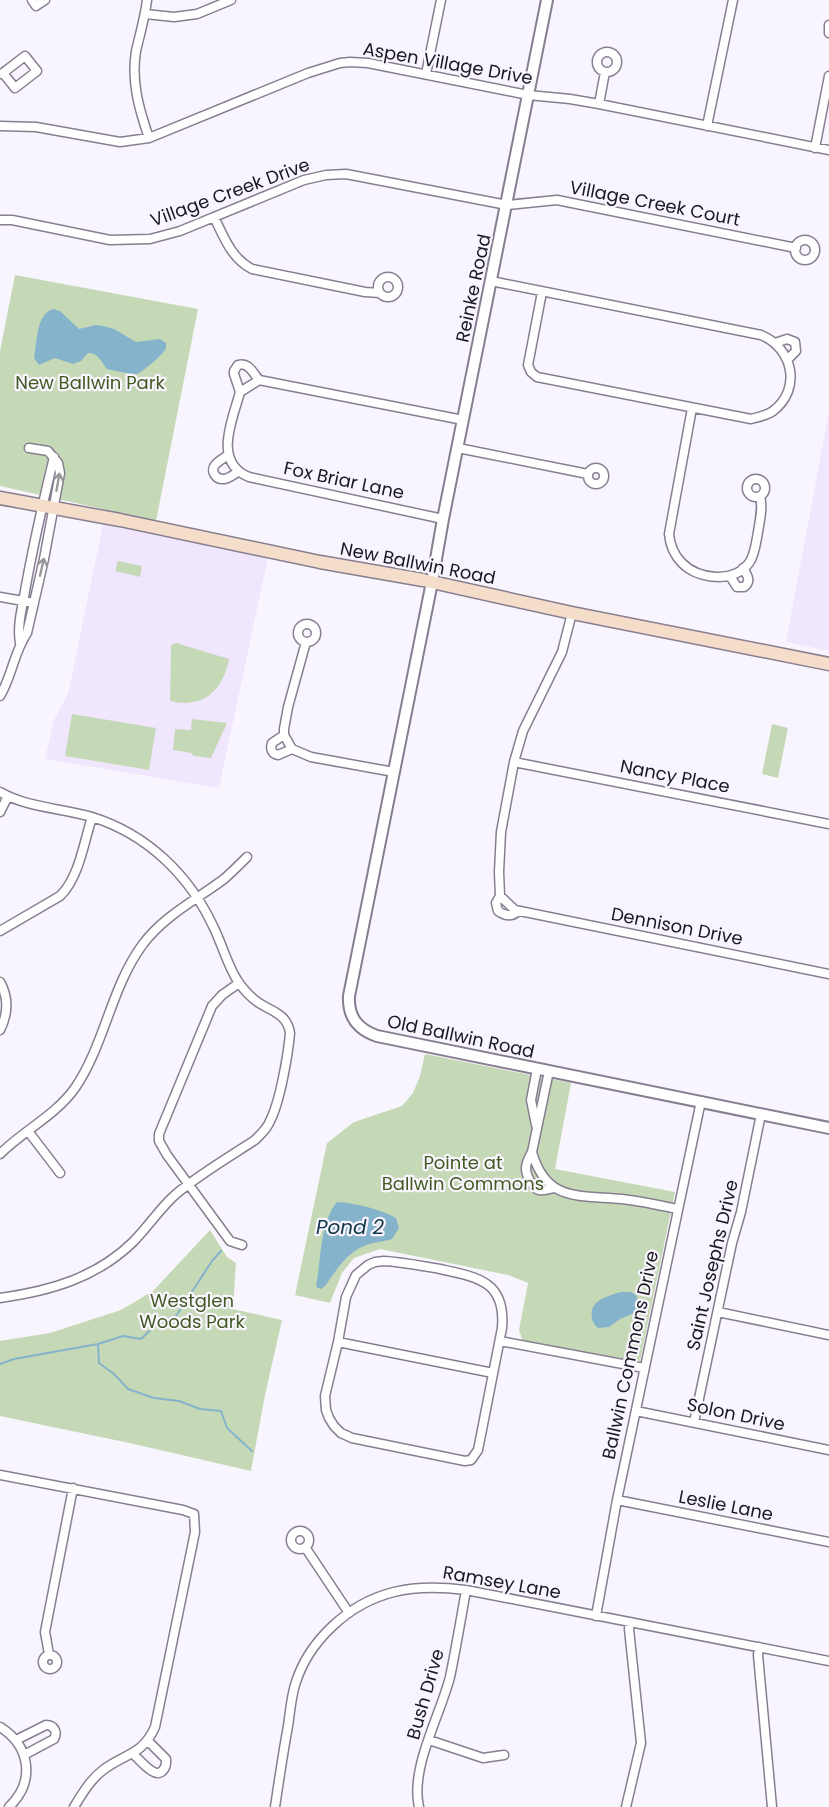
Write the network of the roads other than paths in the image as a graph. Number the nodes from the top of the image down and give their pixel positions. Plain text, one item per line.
1 (32, 0) edge
2 (45, 0) edge
3 (147, 0) edge
4 (231, 0) edge
5 (441, 0) edge
6 (547, 0) edge
7 (733, 0) edge
8 (145, 14) junction
9 (829, 25) edge
10 (829, 33) edge
11 (605, 72) dead end
12 (426, 74) junction
13 (829, 76) edge
14 (528, 95) junction
15 (599, 104) junction
16 (0, 126) edge
17 (707, 126) junction
18 (148, 138) junction
19 (815, 148) junction
20 (829, 150) edge
21 (507, 205) junction
22 (214, 217) junction
23 (0, 220) edge
24 (796, 248) dead end
25 (491, 281) junction
26 (380, 292) dead end
27 (542, 292) junction
28 (775, 343) junction
29 (787, 360) junction
30 (259, 380) junction
31 (240, 392) junction
32 (692, 408) junction
33 (463, 420) junction
34 (29, 448) dead end
35 (458, 448) junction
36 (228, 455) junction
37 (238, 472) junction
38 (588, 474) dead end
39 (760, 496) dead end
40 (0, 498) edge
41 (48, 507) junction
42 (443, 519) junction
43 (743, 568) junction
44 (730, 576) junction
45 (432, 582) junction
46 (0, 597) edge
47 (28, 602) junction
48 (572, 613) junction
49 (306, 642) dead end
50 (829, 664) edge
51 (0, 696) edge
52 (284, 735) junction
53 (292, 749) junction
54 (514, 762) junction
55 (393, 772) junction
56 (4, 794) edge
57 (0, 812) edge
58 (92, 817) junction
59 (829, 824) edge
60 (247, 857) dead end
61 (197, 896) junction
62 (0, 931) edge
63 (829, 974) edge
64 (0, 982) edge
65 (239, 983) junction
66 (0, 1030) edge
67 (537, 1069) junction
68 (549, 1071) junction
69 (700, 1101) junction
70 (761, 1114) junction
71 (829, 1128) edge
72 (537, 1129) junction
73 (28, 1131) junction
74 (532, 1152) junction
75 (0, 1154) edge
76 (60, 1173) dead end
77 (189, 1184) junction
78 (554, 1188) junction
79 (677, 1209) junction
80 (242, 1245) dead end
81 (0, 1298) edge
82 (718, 1312) junction
83 (829, 1335) edge
84 (500, 1341) junction
85 (338, 1342) junction
86 (644, 1368) junction
87 (493, 1372) junction
88 (636, 1411) junction
89 (694, 1422) junction
90 (829, 1450) edge
91 (0, 1476) edge
92 (73, 1488) junction
93 (617, 1500) junction
94 (829, 1542) edge
95 (305, 1547) dead end
96 (466, 1590) junction
97 (349, 1613) junction
98 (596, 1616) junction
99 (630, 1622) junction
100 (759, 1647) junction
101 (49, 1654) dead end
102 (829, 1661) edge
103 (0, 1726) edge
104 (16, 1740) junction
105 (429, 1740) junction
106 (148, 1741) junction
107 (133, 1754) junction
108 (24, 1755) junction
109 (504, 1755) dead end
110 (9, 1807) edge
111 (74, 1807) edge
112 (274, 1807) edge
113 (419, 1807) edge
114 (627, 1807) edge
115 (772, 1807) edge

1 - 2 street
3 - 8 street
4 - 8 street
5 - 12 street
6 - 14 street, Reinke Road
7 - 17 street
8 - 18 street
9 - 10 street
11 - 15 street
12 - 14 street, Aspen Village Drive
12 - 18 street, Aspen Village Drive
13 - 19 street
14 - 15 street, Aspen Village Drive
14 - 21 street, Reinke Road
15 - 17 street, Aspen Village Drive
16 - 18 street, Aspen Village Drive
17 - 19 street, Aspen Village Drive
19 - 20 street, Aspen Village Drive
21 - 22 street, Village Creek Drive
21 - 24 street, Village Creek Court
21 - 25 street, Reinke Road
22 - 23 street, Village Creek Drive
22 - 26 street
25 - 27 street
25 - 33 street, Reinke Road
27 - 28 street
27 - 32 street
28 - 29 street
28 - 29 street
29 - 32 street
30 - 31 street
30 - 31 street, Fox Briar Lane
30 - 33 street
31 - 36 street, Fox Briar Lane
32 - 44 street
33 - 35 street, Reinke Road
34 - 41 street
35 - 38 street
35 - 42 street, Reinke Road
36 - 37 street
36 - 37 street, Fox Briar Lane
37 - 42 street, Fox Briar Lane
39 - 43 street
40 - 41 main road, New Ballwin Road
41 - 45 main road, New Ballwin Road
41 - 47 street
42 - 45 street, Reinke Road
43 - 44 street
43 - 44 street
45 - 48 main road, New Ballwin Road
45 - 55 street, Old Ballwin Road
46 - 47 street
47 - 51 street
48 - 50 main road, New Ballwin Road
48 - 54 street, Dennison Drive
49 - 52 street
52 - 53 street
52 - 53 street
53 - 55 street
54 - 59 street, Nancy Place
54 - 63 street, Dennison Drive
55 - 67 street, Old Ballwin Road
56 - 57 street
56 - 58 street
58 - 61 street
58 - 62 street
60 - 61 street
61 - 65 street
61 - 73 street
64 - 66 street
65 - 77 street
65 - 77 street
67 - 68 street, Old Ballwin Road
67 - 72 street
68 - 69 street, Old Ballwin Road
68 - 72 street
69 - 70 street, Old Ballwin Road
69 - 79 street, Ballwin Commons Drive
70 - 71 street, Old Ballwin Road
70 - 82 street, Saint Josephs Drive
72 - 74 street
73 - 75 street
73 - 76 street
74 - 78 street
74 - 78 street
77 - 80 street
77 - 81 street
78 - 79 street
79 - 86 street, Ballwin Commons Drive
82 - 83 street
82 - 89 street, Saint Josephs Drive
84 - 85 street
84 - 86 street
84 - 87 street
85 - 87 street
85 - 87 street
86 - 88 street, Ballwin Commons Drive
88 - 89 street, Solon Drive
88 - 93 street, Ballwin Commons Drive
89 - 90 street, Solon Drive
91 - 92 street
92 - 101 street
92 - 106 street
93 - 94 street, Leslie Lane
93 - 98 street, Ballwin Commons Drive
95 - 97 street
96 - 97 street, Ramsey Lane
96 - 98 street, Ramsey Lane
96 - 105 street, Bush Drive
97 - 112 street, Ramsey Lane
98 - 99 street, Ramsey Lane
99 - 100 street, Ramsey Lane
99 - 114 street
100 - 102 street, Ramsey Lane
100 - 115 street
103 - 104 street
104 - 108 street
104 - 108 street
105 - 109 street
105 - 113 street, Bush Drive
106 - 107 street
106 - 107 street
107 - 111 street
108 - 110 street

